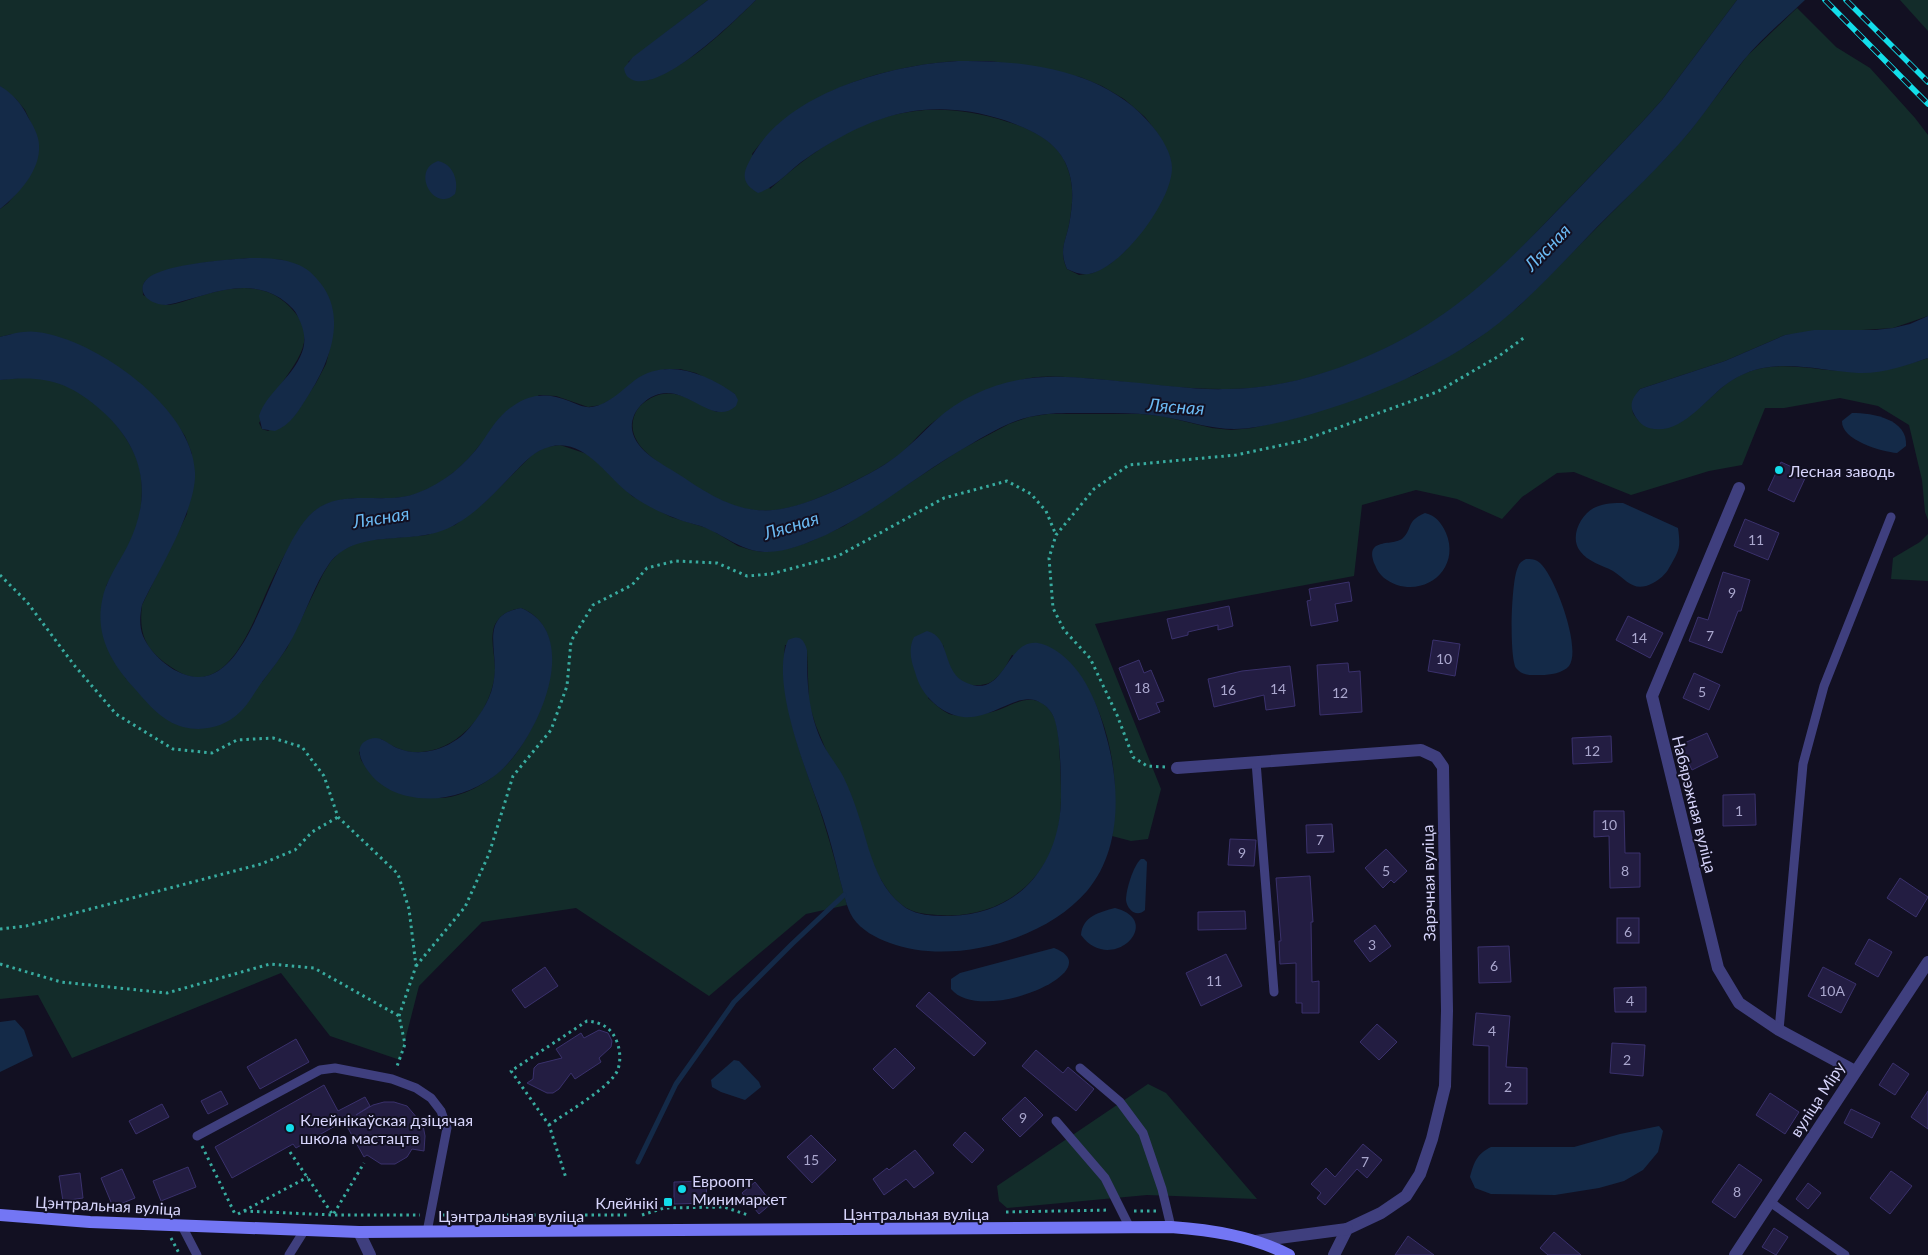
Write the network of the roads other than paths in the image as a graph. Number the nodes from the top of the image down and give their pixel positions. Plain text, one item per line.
1 (1739, 488) dead end
2 (1891, 517) dead end
3 (1256, 762) junction
4 (1177, 768) road end
5 (1928, 962) edge
6 (1274, 992) dead end
7 (1779, 1030) junction
8 (1080, 1068) dead end
9 (1855, 1071) junction
10 (1056, 1121) dead end
11 (197, 1136) road end
12 (1770, 1202) junction
13 (0, 1215) edge
14 (182, 1226) junction
15 (1171, 1227) junction
16 (1130, 1228) junction
17 (1347, 1229) junction
18 (304, 1231) junction
19 (359, 1232) junction
20 (428, 1232) junction
21 (1256, 1241) junction
22 (197, 1255) edge
23 (290, 1255) edge
24 (370, 1255) edge
25 (1289, 1255) edge
26 (1334, 1255) edge
27 (1735, 1255) edge
28 (1845, 1255) edge

1 - 7 street, Набярэжная вуліца
2 - 7 lane
3 - 4 street, Зарэчная вуліца
3 - 6 lane
3 - 17 street, Зарэчная вуліца
5 - 9 street, вуліца Міру
7 - 9 street, Набярэжная вуліца
8 - 15 lane
9 - 12 street, вуліца Міру
10 - 16 lane
11 - 20 lane
12 - 27 street, вуліца Міру
12 - 28 lane
13 - 14 street, Цэнтральная вуліца
14 - 18 street, Цэнтральная вуліца
14 - 22 lane
15 - 16 street, Цэнтральная вуліца
15 - 21 street, Цэнтральная вуліца
16 - 20 street, Цэнтральная вуліца
17 - 21 street, Зарэчная вуліца
17 - 26 street
18 - 19 street, Цэнтральная вуліца
18 - 23 lane
19 - 20 street, Цэнтральная вуліца
19 - 24 street
21 - 25 street, Цэнтральная вуліца

